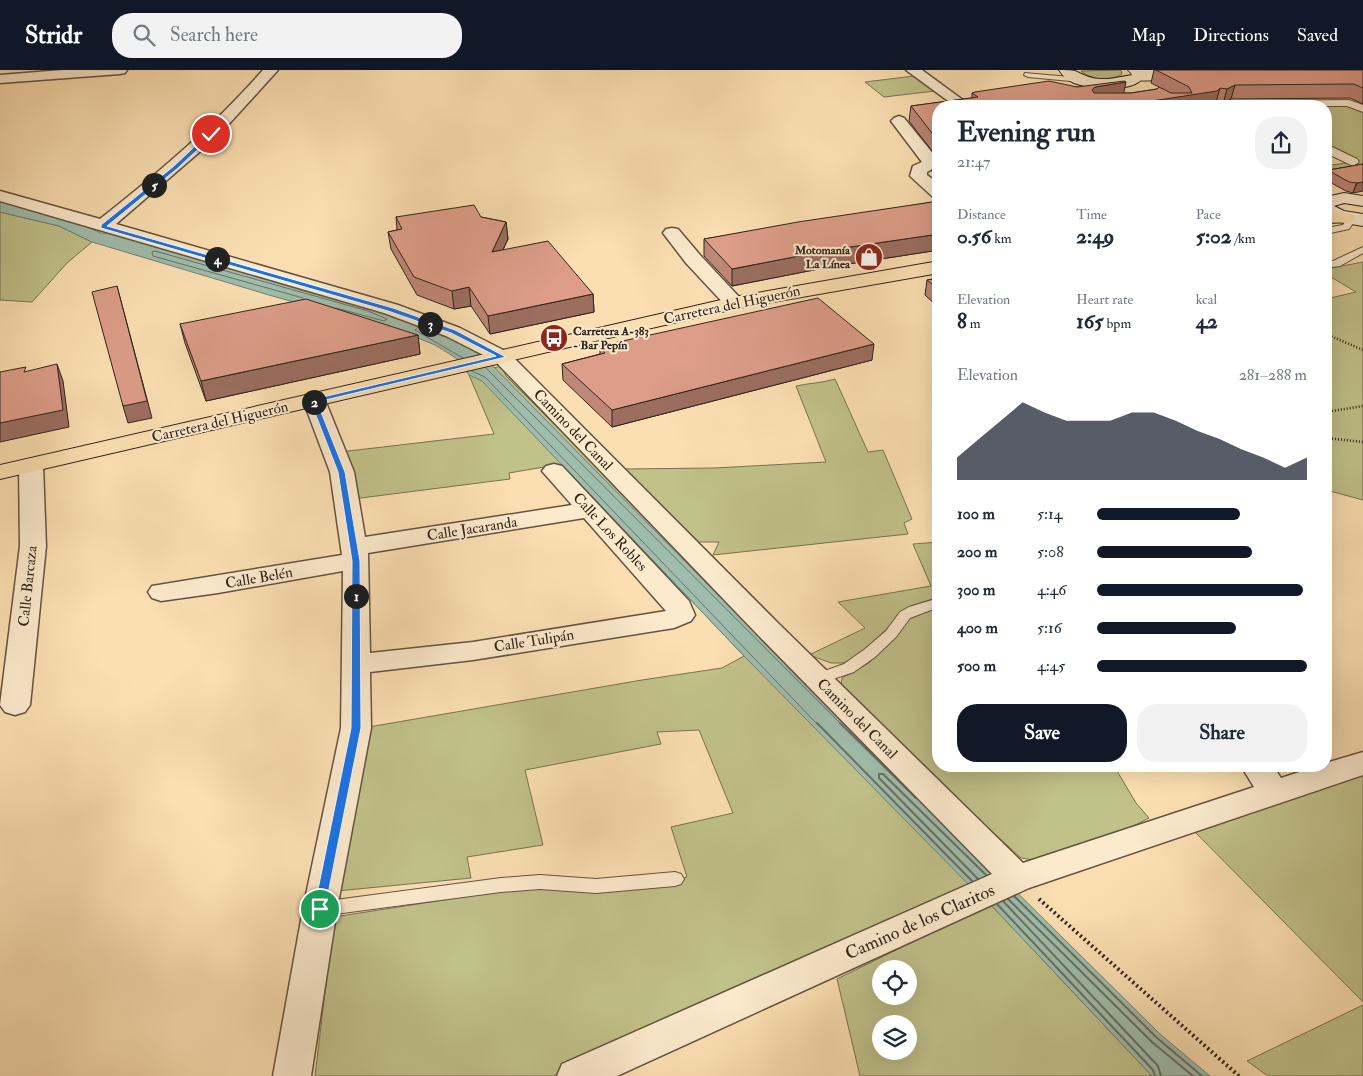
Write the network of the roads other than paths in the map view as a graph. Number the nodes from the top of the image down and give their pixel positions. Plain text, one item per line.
1 (120, 70) edge
2 (271, 70) edge
3 (913, 70) edge
4 (1066, 70) edge
5 (35, 73) edge
6 (1136, 73) edge
7 (1170, 74) edge
8 (1028, 75) dead end
9 (0, 79) edge
10 (1081, 80) junction
11 (1115, 84) junction
12 (956, 100) edge
13 (1332, 103) edge
14 (1363, 109) edge
15 (899, 121) dead end
16 (1332, 151) edge
17 (932, 162) edge
18 (932, 162) edge
19 (1363, 167) edge
20 (932, 187) edge
21 (1332, 191) edge
22 (0, 196) edge
23 (1332, 200) edge
24 (1358, 200) edge
25 (1332, 213) edge
26 (1332, 218) edge
27 (1356, 220) edge
28 (103, 226) junction
29 (1332, 230) edge
30 (672, 233) dead end
31 (1340, 249) dead end
32 (1363, 250) edge
33 (1351, 254) junction
34 (1332, 264) edge
35 (932, 268) edge
36 (734, 303) junction
37 (502, 357) junction
38 (314, 400) junction
39 (31, 466) junction
40 (554, 471) dead end
41 (0, 472) edge
42 (590, 510) junction
43 (355, 554) junction
44 (161, 592) dead end
45 (666, 592) joint
46 (932, 604) edge
47 (356, 664) junction
48 (818, 679) junction
49 (15, 705) dead end
50 (1363, 764) edge
51 (1332, 769) edge
52 (1314, 772) edge
53 (1265, 780) edge
54 (674, 878) dead end
55 (1017, 878) junction
56 (320, 909) junction
57 (292, 1076) edge
58 (576, 1076) edge

1 - 5 street
2 - 28 street
3 - 12 street
4 - 10 main road
5 - 9 street
6 - 7 main road
6 - 11 main road
6 - 11 main road
8 - 10 lane
10 - 11 main road
13 - 14 street
15 - 18 street
16 - 19 street
17 - 20 street
21 - 24 main road
22 - 28 street, Camino del Canal
23 - 24 main road
25 - 27 main road
26 - 27 main road
27 - 29 lane
28 - 37 street, Camino del Canal
30 - 36 street
31 - 33 lane
32 - 33 lane
33 - 34 lane
35 - 36 main road, Carretera del Higuerón
36 - 37 main road, Carretera del Higuerón
37 - 38 main road, Carretera del Higuerón
37 - 48 street, Camino del Canal
38 - 39 main road, Carretera del Higuerón
38 - 43 street
39 - 41 main road, Carretera del Higuerón
39 - 49 street, Calle Barcaza
40 - 42 street, Calle Los Robles
42 - 43 street, Calle Jacaranda
42 - 45 street, Calle Los Robles
43 - 44 street, Calle Belén
43 - 47 street
45 - 47 street, Calle Tulipán
46 - 48 lane
47 - 56 street
48 - 55 street, Camino del Canal
50 - 51 street, Camino de los Claritos
52 - 53 street, Camino de los Claritos
53 - 55 street, Camino de los Claritos
54 - 56 lane
55 - 58 street, Camino de los Claritos
56 - 57 street

